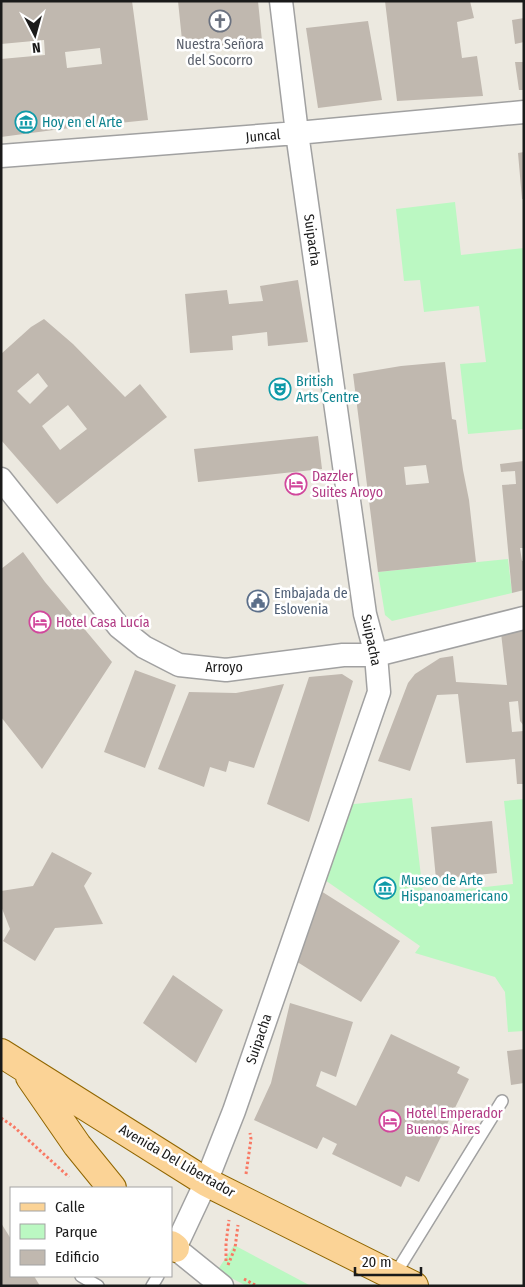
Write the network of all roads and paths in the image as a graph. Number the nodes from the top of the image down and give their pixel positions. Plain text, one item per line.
1 (281, 1) edge
2 (524, 112) edge
3 (297, 133) junction
4 (1, 156) edge
5 (1, 479) edge
6 (524, 618) edge
7 (376, 655) junction
8 (12, 1060) edge
9 (502, 1101) dead end
10 (1, 1118) edge
11 (74, 1182) dead end
12 (206, 1182) junction
13 (111, 1187) edge
14 (173, 1249) edge
15 (83, 1277) edge
16 (404, 1281) edge
17 (98, 1286) edge
18 (222, 1286) edge

1 - 3 street, Suipacha
2 - 3 street, Juncal
3 - 4 street, Juncal
3 - 7 street, Suipacha
5 - 7 street, Arroyo
6 - 7 street, Arroyo
7 - 12 street, Suipacha
8 - 12 main road, Avenida Del Libertador
8 - 13 main road
9 - 16 lane
10 - 11 path
12 - 14 street, Suipacha
12 - 16 main road, Avenida Del Libertador
14 - 18 street
15 - 17 lane

